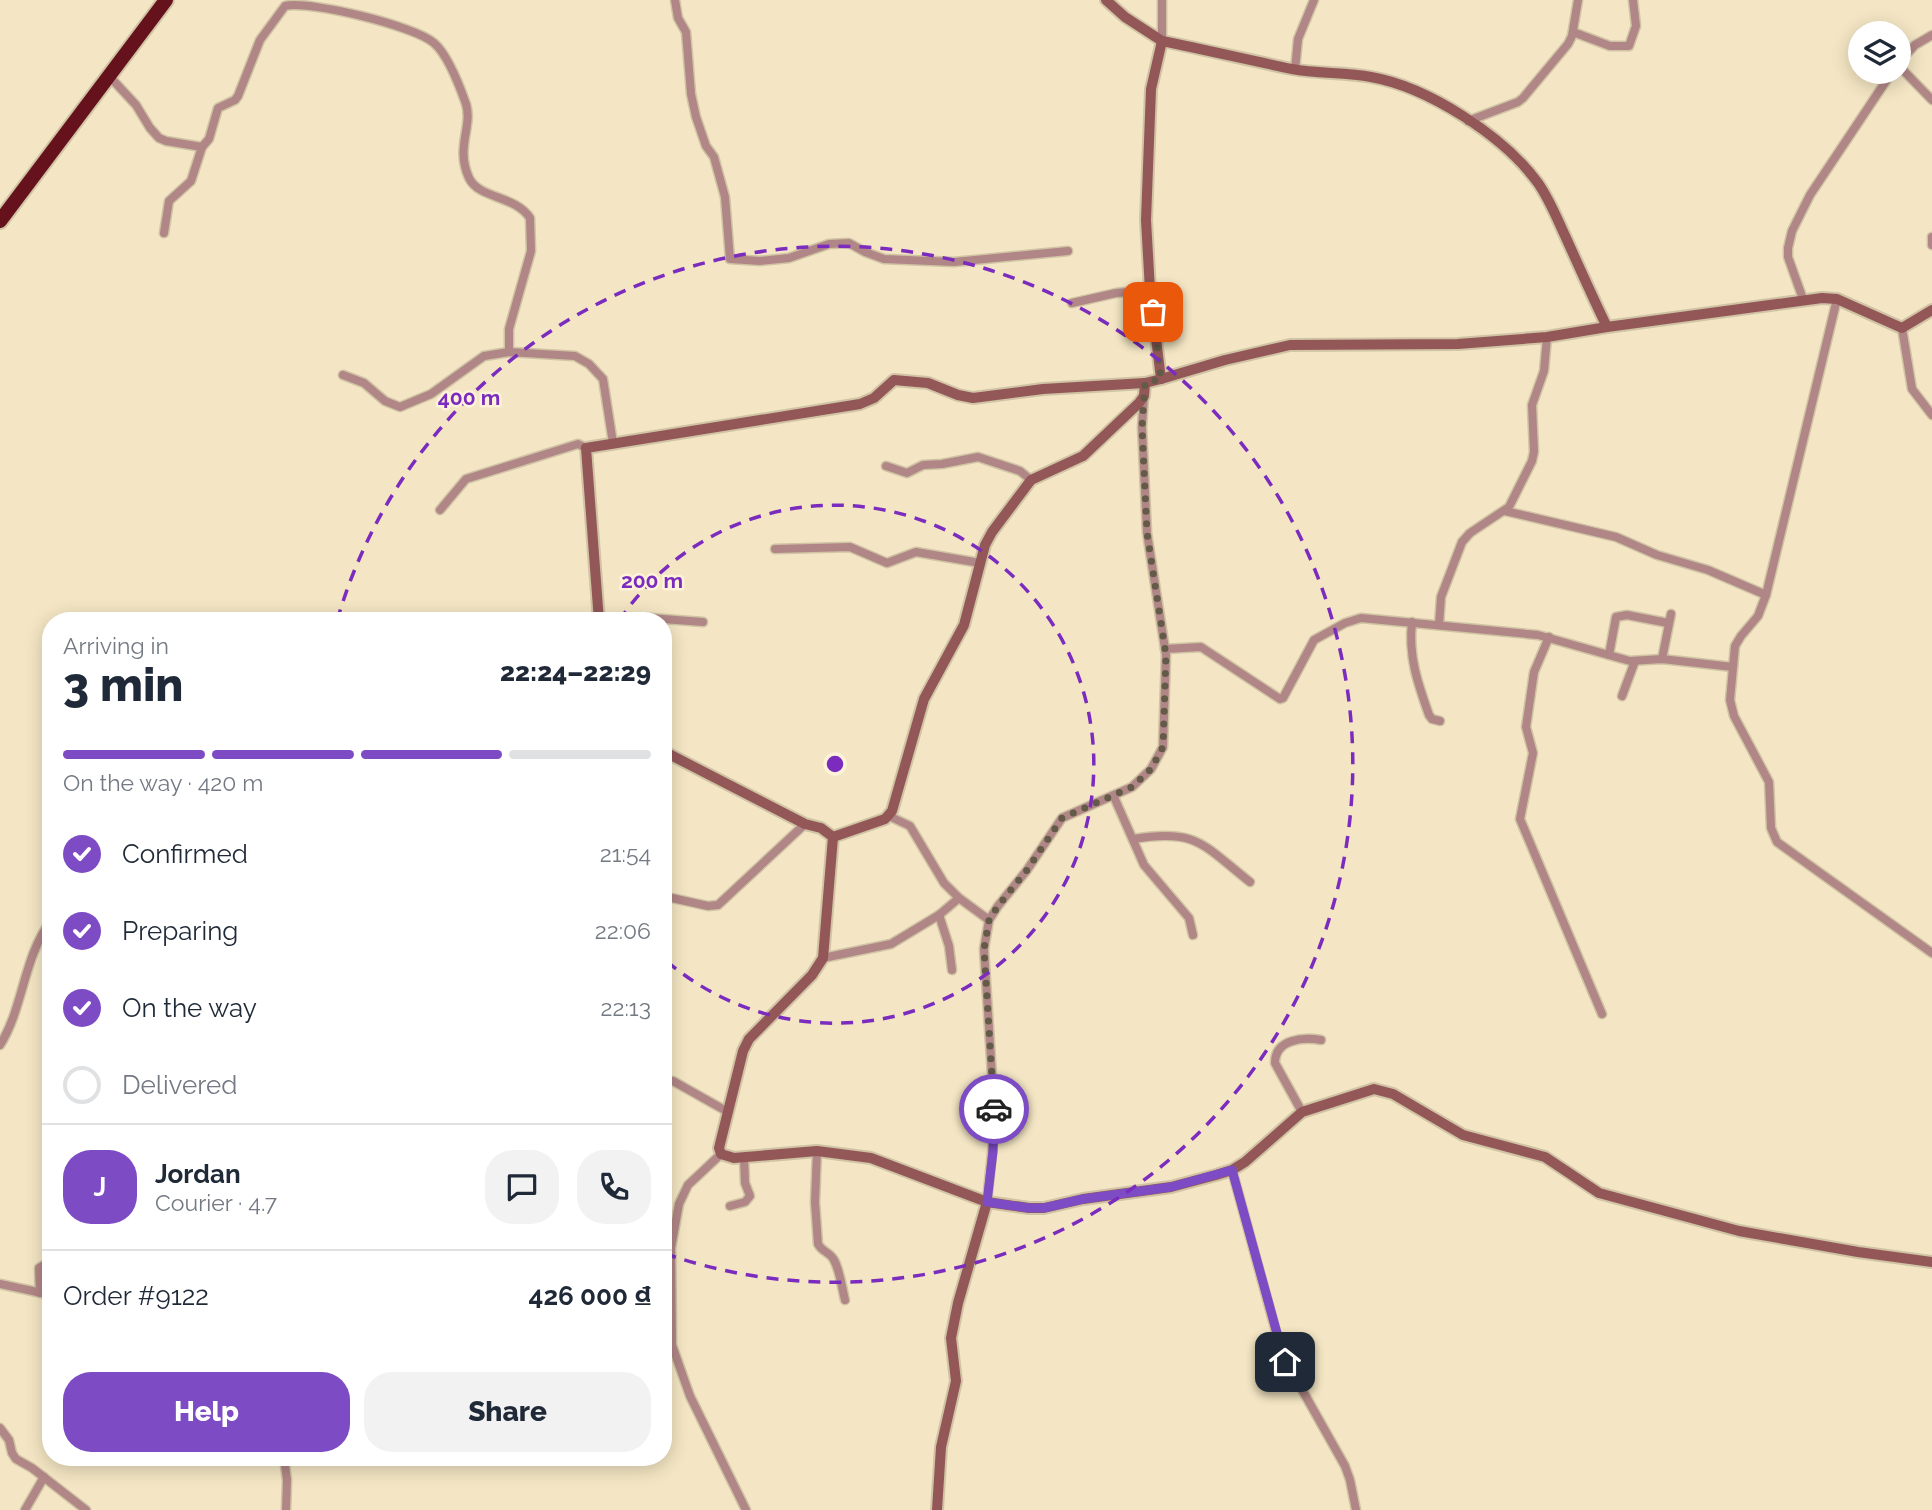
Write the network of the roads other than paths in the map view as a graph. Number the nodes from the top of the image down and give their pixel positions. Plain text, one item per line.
1 (166, 0) edge
2 (676, 0) edge
3 (1106, 0) edge
4 (1162, 0) edge
5 (1314, 0) edge
6 (1578, 0) edge
7 (1633, 0) edge
8 (1573, 32) junction
9 (1932, 35) edge
10 (1162, 41) junction
11 (1911, 50) edge
12 (1295, 70) junction
13 (110, 77) junction
14 (1911, 77) edge
15 (1884, 84) edge
16 (1932, 100) edge
17 (1468, 121) junction
18 (202, 147) junction
19 (0, 221) edge
20 (164, 233) dead end
21 (1932, 237) edge
22 (1932, 245) edge
23 (1068, 251) dead end
24 (1150, 290) junction
25 (1803, 299) junction
26 (1837, 299) junction
27 (1072, 303) dead end
28 (1932, 310) edge
29 (1607, 327) junction
30 (1902, 328) junction
31 (1547, 337) junction
32 (509, 352) junction
33 (343, 375) dead end
34 (1161, 379) junction
35 (1145, 383) junction
36 (1144, 396) junction
37 (1932, 415) edge
38 (613, 443) junction
39 (586, 448) junction
40 (886, 466) dead end
41 (1031, 480) junction
42 (440, 510) dead end
43 (1505, 511) junction
44 (775, 549) dead end
45 (980, 563) junction
46 (1766, 595) junction
47 (598, 612) edge
48 (672, 620) edge
49 (704, 622) dead end
50 (1412, 622) junction
51 (1439, 625) junction
52 (1549, 637) junction
53 (1165, 649) junction
54 (1609, 655) junction
55 (1662, 659) junction
56 (1635, 661) junction
57 (1732, 667) junction
58 (1622, 696) dead end
59 (1440, 721) dead end
60 (672, 756) edge
61 (1114, 797) junction
62 (889, 816) junction
63 (805, 824) junction
64 (833, 837) junction
65 (1133, 839) junction
66 (1250, 882) dead end
67 (672, 898) edge
68 (959, 898) junction
69 (939, 915) junction
70 (989, 920) junction
71 (42, 935) edge
72 (1192, 935) dead end
73 (1932, 953) edge
74 (823, 958) junction
75 (952, 970) dead end
76 (1602, 1014) dead end
77 (1321, 1040) dead end
78 (0, 1045) edge
79 (672, 1081) edge
80 (728, 1112) junction
81 (1302, 1112) junction
82 (817, 1151) junction
83 (721, 1154) junction
84 (744, 1157) junction
85 (1232, 1170) junction
86 (987, 1202) junction
87 (730, 1206) dead end
88 (672, 1242) edge
89 (1932, 1262) edge
90 (42, 1266) edge
91 (0, 1284) edge
92 (40, 1293) joint
93 (672, 1296) edge
94 (845, 1300) dead end
95 (0, 1427) edge
96 (285, 1466) edge
97 (44, 1477) junction
98 (25, 1510) edge
99 (86, 1510) edge
100 (286, 1510) edge
101 (746, 1510) edge
102 (937, 1510) edge
103 (1356, 1510) edge

1 - 13 highway
2 - 23 street
3 - 10 street
4 - 10 street
5 - 12 street
6 - 8 street
7 - 8 street
8 - 17 street
9 - 11 street
10 - 12 street
10 - 24 street
12 - 17 street
13 - 18 street
13 - 19 highway
14 - 16 street
15 - 25 street
17 - 29 street
18 - 20 street
18 - 32 street
21 - 22 street
24 - 27 street
24 - 34 street
25 - 26 street
25 - 29 street
26 - 30 street
26 - 46 street
28 - 30 street
29 - 31 street
30 - 37 street
31 - 34 street
31 - 43 street
32 - 33 street
32 - 38 street
34 - 35 street
35 - 36 street
35 - 38 street
36 - 41 street
36 - 53 street
38 - 39 street
39 - 42 street
39 - 47 street
40 - 41 street
41 - 45 street
43 - 46 street
43 - 51 street
44 - 45 street
45 - 62 street
46 - 57 street
48 - 49 street
50 - 51 street
50 - 53 street
50 - 59 street
51 - 52 street
52 - 54 street
52 - 76 street
53 - 61 street
54 - 55 street
54 - 56 street
55 - 56 street
55 - 57 street
56 - 58 street
57 - 73 street
60 - 63 street
61 - 65 street
61 - 70 street
62 - 64 street
62 - 68 street
63 - 64 street
63 - 67 street
64 - 74 street
65 - 66 street
65 - 72 street
68 - 69 street
68 - 70 street
69 - 74 street
69 - 75 street
70 - 86 street
71 - 78 street
74 - 80 street
77 - 81 street
79 - 80 street
80 - 83 street
81 - 85 street
81 - 89 street
82 - 84 street
82 - 86 street
82 - 94 street
83 - 84 street
83 - 88 street
84 - 87 street
85 - 86 street
85 - 103 street
86 - 102 street
90 - 92 street
91 - 92 street
93 - 101 street
95 - 97 street
96 - 100 street
97 - 98 street
97 - 99 street

